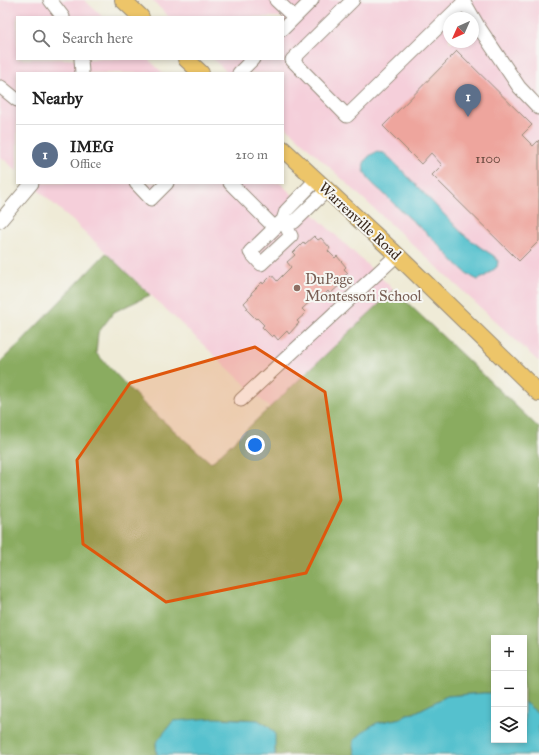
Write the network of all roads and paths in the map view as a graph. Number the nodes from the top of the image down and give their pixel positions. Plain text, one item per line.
1 (50, 0) edge
2 (123, 0) edge
3 (276, 0) edge
4 (312, 0) edge
5 (353, 0) edge
6 (463, 1) edge
7 (62, 16) edge
8 (140, 16) edge
9 (294, 17) junction
10 (284, 28) edge
11 (80, 60) edge
12 (187, 60) edge
13 (252, 60) edge
14 (82, 72) edge
15 (200, 72) edge
16 (240, 72) edge
17 (1, 86) dead end
18 (16, 99) edge
19 (539, 108) edge
20 (284, 150) edge
21 (31, 184) edge
22 (137, 184) edge
23 (166, 184) edge
24 (231, 184) edge
25 (322, 185) junction
26 (0, 221) edge
27 (397, 255) junction
28 (539, 393) edge
29 (241, 400) dead end

1 - 7 street
2 - 8 main road
3 - 9 street
4 - 9 street
5 - 6 street
6 - 19 street
9 - 10 street
11 - 14 street
12 - 15 main road
13 - 16 street
17 - 18 street
20 - 25 main road, Warrenville Road
21 - 26 street
22 - 23 street
24 - 25 street
25 - 27 main road, Warrenville Road
27 - 28 main road, Warrenville Road
27 - 29 street

